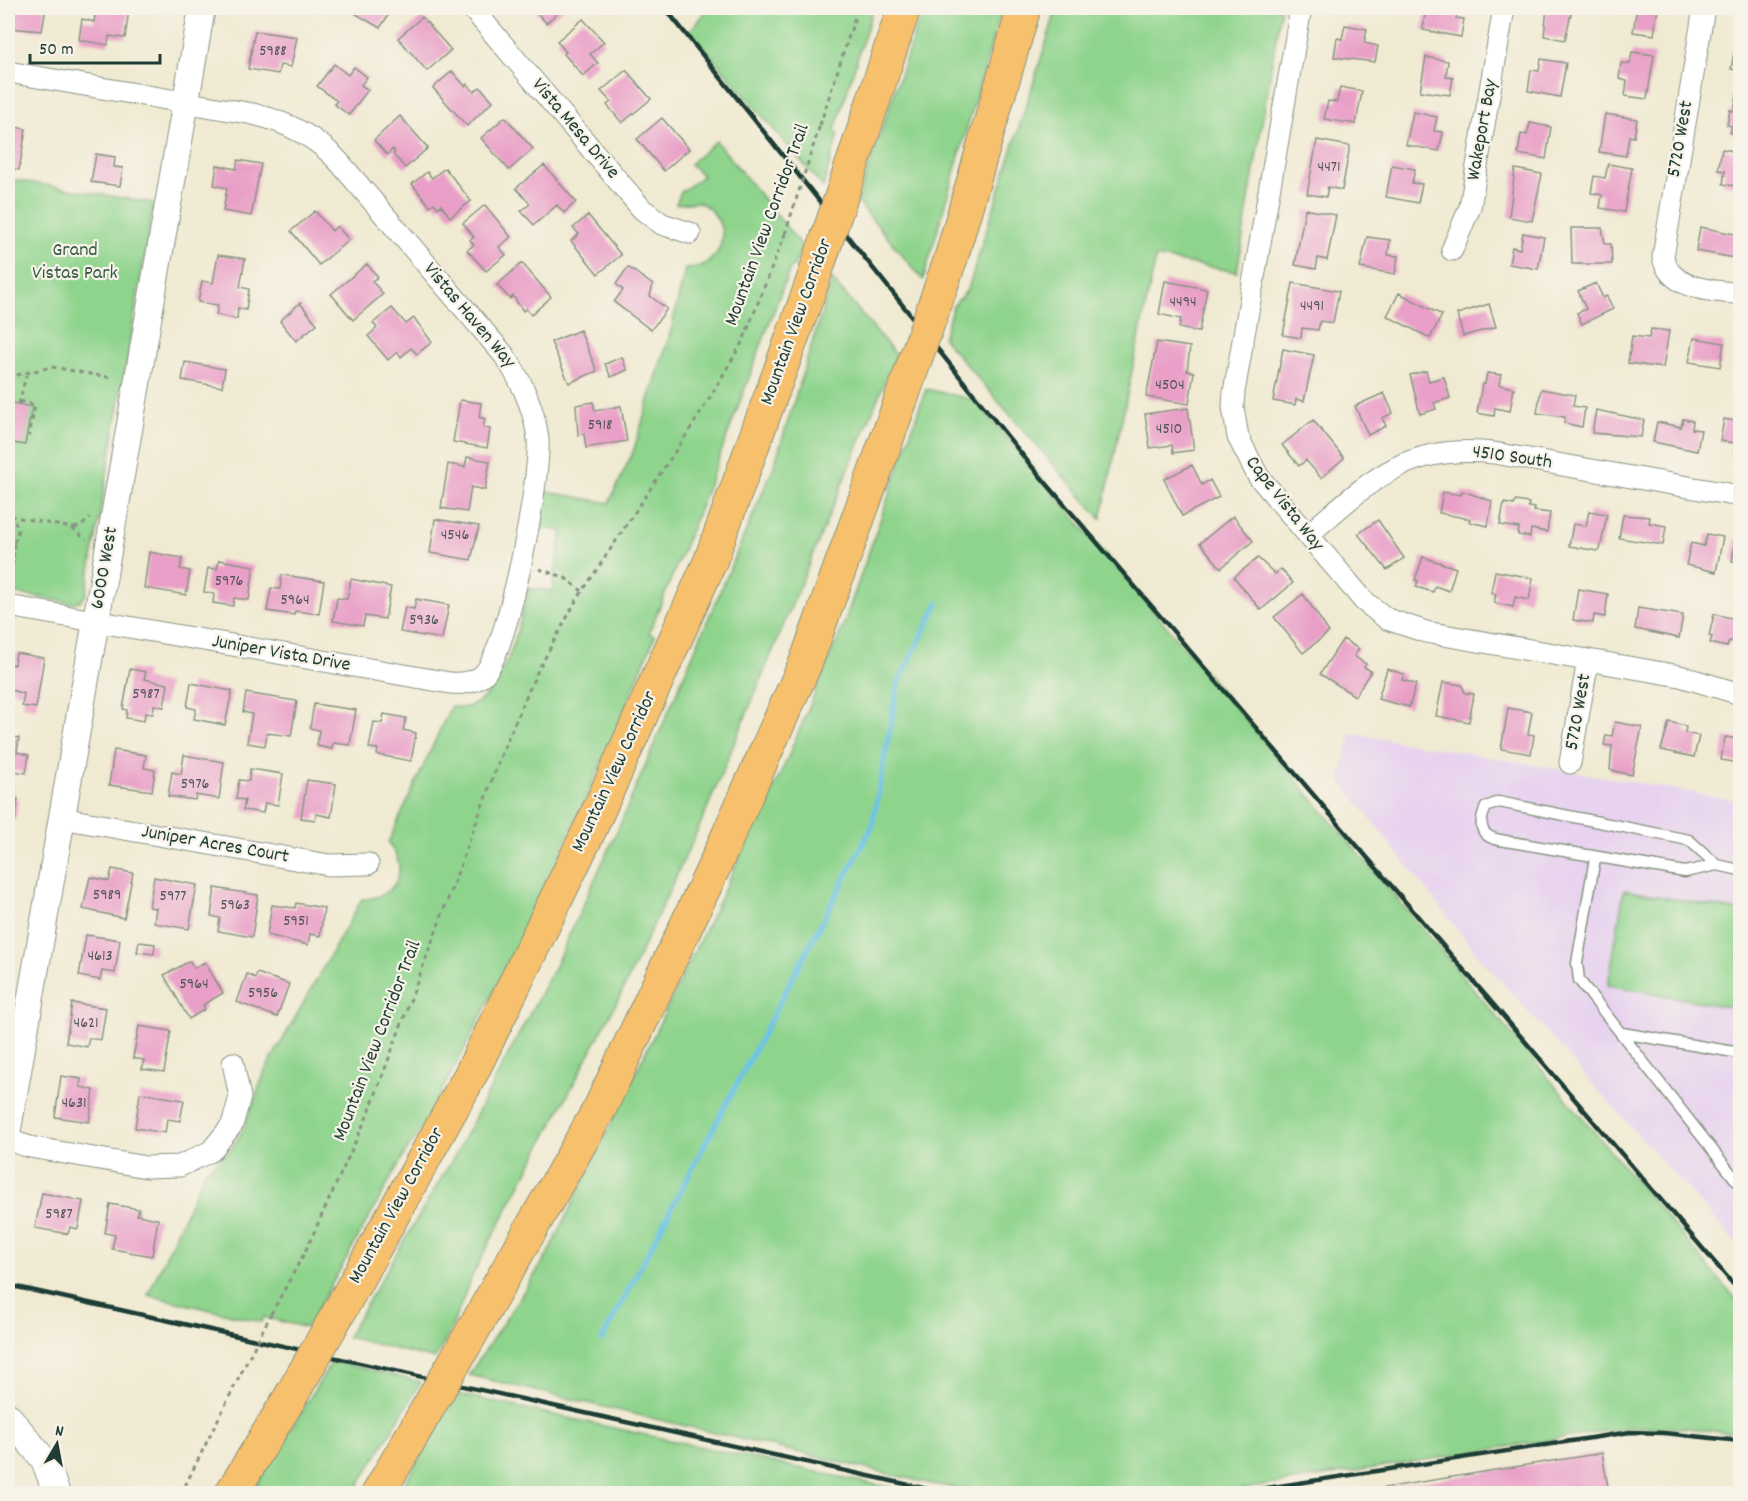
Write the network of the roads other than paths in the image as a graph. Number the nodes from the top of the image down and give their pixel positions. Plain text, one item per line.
1 (202, 8) edge
2 (472, 8) edge
3 (904, 8) edge
4 (1024, 8) edge
5 (1301, 8) edge
6 (1504, 8) edge
7 (1704, 8) edge
8 (8, 72) edge
9 (185, 103) junction
10 (690, 233) dead end
11 (1452, 250) dead end
12 (1740, 294) edge
13 (1740, 496) edge
14 (1308, 536) junction
15 (8, 606) edge
16 (95, 621) junction
17 (1588, 660) junction
18 (467, 683) joint
19 (1740, 694) edge
20 (1570, 763) dead end
21 (61, 818) junction
22 (1595, 858) junction
23 (368, 864) dead end
24 (1717, 866) junction
25 (1740, 870) edge
26 (1622, 1033) junction
27 (1740, 1053) edge
28 (233, 1063) dead end
29 (8, 1129) edge
30 (8, 1140) edge
31 (1740, 1185) edge
32 (8, 1416) edge
33 (57, 1494) edge
34 (231, 1494) edge
35 (378, 1494) edge

1 - 9 street, 6000 West
2 - 10 street, Vista Mesa Drive
3 - 34 highway, Mountain View Corridor, bridge
4 - 35 highway, bridge
5 - 14 street, Cape Vista Way
6 - 11 street, Wakeport Bay
7 - 12 street, 5720 West
8 - 9 street, Vistas Haven Way
9 - 16 street, 6000 West
9 - 18 street, Vistas Haven Way
13 - 14 street, 4510 South
14 - 17 street, Cape Vista Way
15 - 16 street, Juniper Vista Drive
16 - 18 street, Juniper Vista Drive
16 - 21 street, 6000 West
17 - 19 street, Cape Vista Way
17 - 20 street, 5720 West
21 - 23 street, Juniper Acres Court
21 - 29 street, 6000 West
22 - 24 lane
22 - 24 lane
22 - 26 lane
24 - 25 lane
26 - 27 lane
26 - 31 lane
28 - 30 street
32 - 33 street

